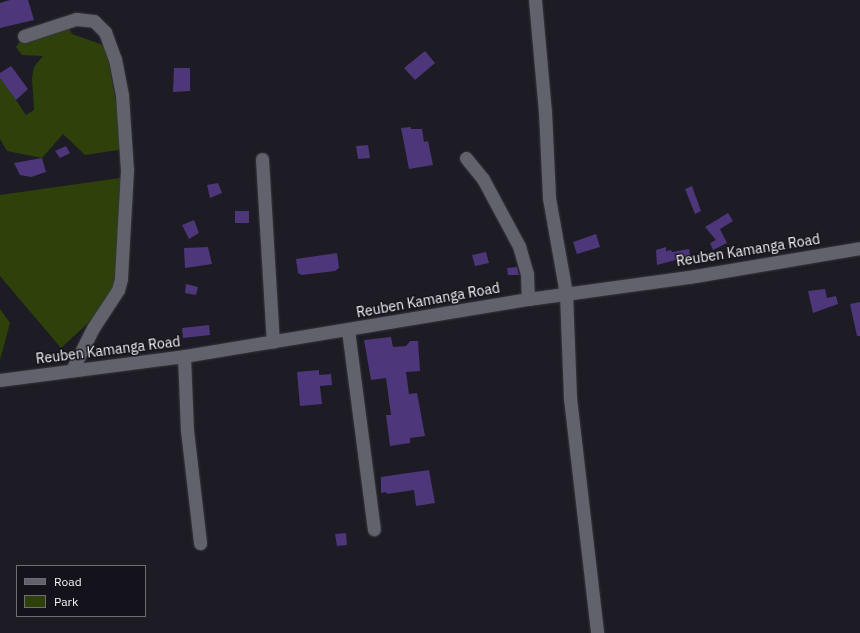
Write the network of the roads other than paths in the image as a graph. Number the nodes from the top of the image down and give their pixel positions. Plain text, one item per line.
1 (535, 0) edge
2 (24, 36) dead end
3 (466, 158) dead end
4 (262, 159) dead end
5 (860, 248) edge
6 (566, 293) junction
7 (528, 299) junction
8 (348, 330) junction
9 (273, 342) junction
10 (184, 356) junction
11 (72, 370) junction
12 (0, 380) edge
13 (374, 529) dead end
14 (200, 543) dead end
15 (597, 633) edge

1 - 6 street
2 - 11 street
3 - 7 street
4 - 9 street
5 - 6 street, Reuben Kamanga Road
6 - 7 street, Reuben Kamanga Road
6 - 15 street
7 - 8 street, Reuben Kamanga Road
8 - 9 street, Reuben Kamanga Road
8 - 13 street
9 - 10 street, Reuben Kamanga Road
10 - 11 street, Reuben Kamanga Road
10 - 14 street
11 - 12 street, Reuben Kamanga Road

